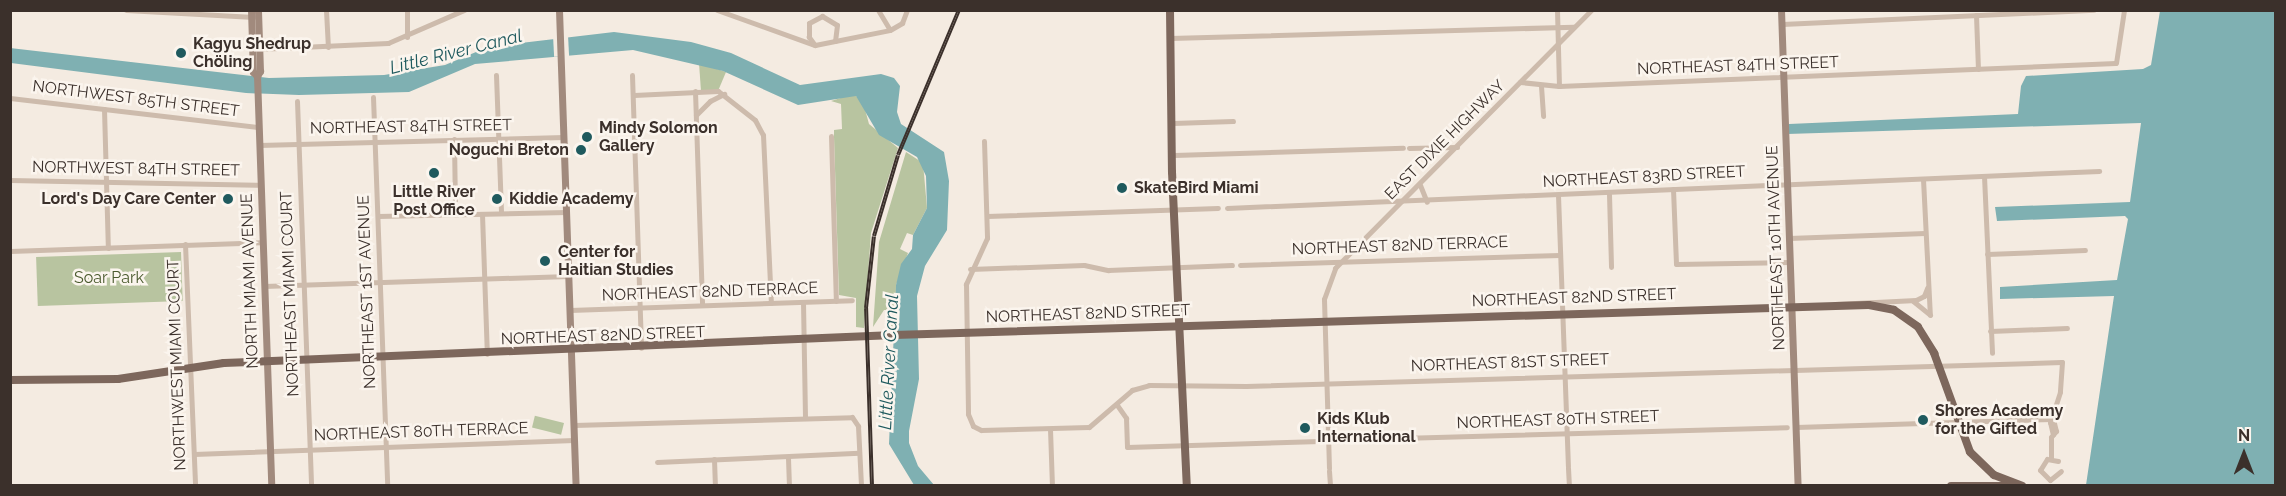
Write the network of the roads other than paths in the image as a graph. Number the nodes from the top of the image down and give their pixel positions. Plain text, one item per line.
1 (126, 10) edge
2 (326, 10) edge
3 (407, 10) edge
4 (464, 10) edge
5 (559, 10) edge
6 (717, 10) edge
7 (878, 10) edge
8 (907, 10) edge
9 (1170, 10) edge
10 (1557, 10) edge
11 (1591, 10) edge
12 (1781, 10) edge
13 (2094, 10) edge
14 (2124, 10) edge
15 (255, 14) edge
16 (1976, 15) junction
17 (408, 20) junction
18 (1782, 24) junction
19 (1574, 27) junction
20 (1558, 29) junction
21 (890, 30) junction
22 (421, 32) junction
23 (407, 37) junction
24 (1170, 38) junction
25 (835, 41) junction
26 (1558, 44) junction
27 (815, 45) junction
28 (328, 47) junction
29 (256, 49) junction
30 (1978, 69) junction
31 (496, 75) dead end
32 (632, 75) dead end
33 (1783, 77) junction
34 (1520, 82) junction
35 (1541, 86) junction
36 (1559, 86) junction
37 (694, 92) junction
38 (724, 94) junction
39 (634, 95) junction
40 (373, 97) dead end
41 (10, 98) edge
42 (297, 101) dead end
43 (104, 109) junction
44 (696, 115) junction
45 (1543, 116) dead end
46 (1233, 121) dead end
47 (1173, 123) junction
48 (258, 127) junction
49 (831, 136) dead end
50 (564, 137) junction
51 (498, 138) junction
52 (454, 139) junction
53 (375, 141) junction
54 (984, 141) dead end
55 (299, 144) junction
56 (259, 145) junction
57 (1457, 147) junction
58 (1175, 157) junction
59 (2099, 171) dead end
60 (1984, 176) junction
61 (1923, 179) junction
62 (10, 180) edge
63 (107, 182) junction
64 (1420, 184) junction
65 (1787, 184) junction
66 (261, 185) junction
67 (1673, 189) junction
68 (1609, 194) junction
69 (1558, 195) junction
70 (1427, 202) junction
71 (1401, 203) junction
72 (1218, 208) dead end
73 (1227, 208) dead end
74 (1177, 209) junction
75 (567, 212) junction
76 (501, 213) junction
77 (483, 214) junction
78 (455, 215) junction
79 (378, 216) junction
80 (987, 216) junction
81 (1925, 233) junction
82 (1789, 238) junction
83 (262, 242) junction
84 (185, 244) junction
85 (108, 248) junction
86 (2085, 250) dead end
87 (10, 251) edge
88 (1987, 254) junction
89 (1560, 255) junction
90 (1346, 260) junction
91 (1789, 262) junction
92 (1240, 264) dead end
93 (1232, 265) dead end
94 (1179, 266) junction
95 (1611, 267) dead end
96 (970, 269) junction
97 (569, 276) junction
98 (484, 278) junction
99 (380, 282) junction
100 (303, 284) junction
101 (1928, 285) junction
102 (264, 286) junction
103 (852, 300) dead end
104 (1910, 300) junction
105 (836, 301) junction
106 (803, 302) junction
107 (771, 303) junction
108 (702, 305) junction
109 (1791, 306) junction
110 (1828, 306) junction
111 (640, 307) junction
112 (570, 310) junction
113 (1562, 312) junction
114 (1324, 319) junction
115 (1181, 324) junction
116 (2067, 328) dead end
117 (1990, 331) junction
118 (966, 333) junction
119 (803, 341) junction
120 (641, 348) junction
121 (571, 350) junction
122 (1992, 353) dead end
123 (487, 354) junction
124 (383, 358) junction
125 (306, 361) junction
126 (267, 362) junction
127 (1939, 365) junction
128 (191, 367) junction
129 (1794, 368) junction
130 (1564, 375) junction
131 (10, 380) edge
132 (1327, 381) junction
133 (1183, 385) junction
134 (1117, 405) junction
135 (805, 418) junction
136 (2053, 419) junction
137 (1957, 422) junction
138 (574, 425) junction
139 (1787, 427) dead end
140 (1796, 427) junction
141 (1050, 429) junction
142 (1567, 433) junction
143 (574, 440) junction
144 (1329, 440) junction
145 (1320, 441) dead end
146 (1185, 445) junction
147 (386, 447) junction
148 (310, 451) junction
149 (269, 452) junction
150 (859, 453) junction
151 (194, 454) junction
152 (788, 458) junction
153 (2051, 458) junction
154 (714, 459) junction
155 (2058, 461) dead end
156 (657, 462) dead end
157 (2061, 471) dead end
158 (195, 486) edge
159 (271, 486) edge
160 (311, 486) edge
161 (387, 486) edge
162 (576, 486) edge
163 (715, 486) edge
164 (789, 486) edge
165 (861, 486) edge
166 (1052, 486) edge
167 (1186, 486) edge
168 (1330, 486) edge
169 (1569, 486) edge
170 (1798, 486) edge
171 (1951, 486) edge
172 (2004, 486) edge
173 (2022, 486) edge

1 - 15 street
2 - 28 street
3 - 17 street
4 - 22 street
5 - 50 main road
6 - 27 street
7 - 21 street
8 - 21 street
9 - 24 main road
10 - 20 street
11 - 19 street, EAST DIXIE HIGHWAY
12 - 18 main road, NORTHEAST 10TH AVENUE
13 - 16 street
14 - 30 street
15 - 29 main road, NORTH MIAMI AVENUE
16 - 18 street
16 - 30 street
17 - 22 street
17 - 23 street
18 - 33 main road, NORTHEAST 10TH AVENUE
19 - 20 street
19 - 26 street, EAST DIXIE HIGHWAY
20 - 24 street
20 - 26 street
21 - 25 street
22 - 23 street
23 - 28 street
24 - 47 main road
25 - 27 street
25 - 27 street
26 - 34 street, EAST DIXIE HIGHWAY
26 - 36 street
28 - 29 street
29 - 48 main road, NORTH MIAMI AVENUE
30 - 33 street, NORTHEAST 84TH STREET
31 - 51 street
32 - 39 street
33 - 36 street, NORTHEAST 84TH STREET
33 - 65 main road, NORTHEAST 10TH AVENUE
34 - 35 street, NORTHEAST 84TH STREET
34 - 57 street, EAST DIXIE HIGHWAY
35 - 36 street, NORTHEAST 84TH STREET
35 - 45 street
37 - 38 street
37 - 39 street
37 - 44 street
38 - 44 street
38 - 107 street
39 - 111 street
40 - 53 street, NORTHEAST 1ST AVENUE
41 - 43 street, NORTHWEST 85TH STREET
42 - 55 street, NORTHEAST MIAMI COURT
43 - 48 street, NORTHWEST 85TH STREET
43 - 63 street
44 - 108 street
46 - 47 street
47 - 58 main road
48 - 56 main road, NORTH MIAMI AVENUE
49 - 105 street
50 - 51 street, NORTHEAST 84TH STREET
50 - 75 main road
51 - 52 street, NORTHEAST 84TH STREET
51 - 76 street
52 - 53 street, NORTHEAST 84TH STREET
52 - 78 street
53 - 55 street, NORTHEAST 84TH STREET
53 - 79 street, NORTHEAST 1ST AVENUE
54 - 80 street
55 - 56 street, NORTHEAST 84TH STREET
55 - 100 street, NORTHEAST MIAMI COURT
56 - 66 main road, NORTH MIAMI AVENUE
57 - 58 street
57 - 64 street, EAST DIXIE HIGHWAY
58 - 74 main road
59 - 60 street, NORTHEAST 83RD STREET
60 - 61 street, NORTHEAST 83RD STREET
60 - 88 street
61 - 65 street, NORTHEAST 83RD STREET
61 - 81 street
62 - 63 street, NORTHWEST 84TH STREET
63 - 66 street, NORTHWEST 84TH STREET
63 - 85 street
64 - 70 street
64 - 71 street, EAST DIXIE HIGHWAY
65 - 67 street, NORTHEAST 83RD STREET
65 - 82 main road, NORTHEAST 10TH AVENUE
66 - 83 main road, NORTH MIAMI AVENUE
67 - 68 street, NORTHEAST 83RD STREET
67 - 91 street
68 - 69 street, NORTHEAST 83RD STREET
68 - 95 street
69 - 70 street, NORTHEAST 83RD STREET
69 - 89 street
70 - 71 street, NORTHEAST 83RD STREET
71 - 73 street, NORTHEAST 83RD STREET
71 - 90 street, EAST DIXIE HIGHWAY
72 - 74 street
74 - 80 street
74 - 94 main road
75 - 76 street
75 - 97 main road
76 - 77 street
77 - 78 street
77 - 98 street
78 - 79 street
79 - 99 street, NORTHEAST 1ST AVENUE
80 - 96 street
81 - 82 street
81 - 101 street
82 - 91 main road, NORTHEAST 10TH AVENUE
83 - 84 street
83 - 102 main road, NORTH MIAMI AVENUE
84 - 85 street
84 - 128 street, NORTHWEST MIAMI COURT
85 - 87 street
86 - 88 street
88 - 117 street
89 - 90 street, NORTHEAST 82ND TERRACE
89 - 113 street
90 - 92 street, NORTHEAST 82ND TERRACE
90 - 114 street, EAST DIXIE HIGHWAY
91 - 109 main road, NORTHEAST 10TH AVENUE
93 - 94 street
94 - 96 street
94 - 115 main road
96 - 118 street
97 - 98 street
97 - 112 main road
98 - 99 street
98 - 123 street
99 - 100 street
99 - 124 street, NORTHEAST 1ST AVENUE
100 - 102 street
100 - 125 street, NORTHEAST MIAMI COURT
101 - 104 street
101 - 104 street
102 - 126 main road, NORTH MIAMI AVENUE
103 - 105 street, NORTHEAST 82ND TERRACE
104 - 110 street, NORTHEAST 82ND STREET
105 - 106 street, NORTHEAST 82ND TERRACE
106 - 107 street, NORTHEAST 82ND TERRACE
106 - 119 street
107 - 108 street, NORTHEAST 82ND TERRACE
108 - 111 street, NORTHEAST 82ND TERRACE
109 - 110 main road, NORTHEAST 82ND STREET
109 - 113 main road, NORTHEAST 82ND STREET
109 - 129 main road, NORTHEAST 10TH AVENUE
110 - 127 main road
111 - 112 street, NORTHEAST 82ND TERRACE
111 - 120 street
112 - 121 main road
113 - 114 main road, NORTHEAST 82ND STREET
113 - 130 street
114 - 115 main road, NORTHEAST 82ND STREET
114 - 132 street
115 - 118 main road, NORTHEAST 82ND STREET
115 - 133 main road
116 - 117 street
117 - 122 street
118 - 119 main road, NORTHEAST 82ND STREET
118 - 141 street, NORTHEAST 81ST STREET
119 - 120 main road, NORTHEAST 82ND STREET
119 - 135 street
120 - 121 main road, NORTHEAST 82ND STREET
121 - 123 main road, NORTHEAST 82ND STREET
121 - 138 main road
123 - 124 main road, NORTHEAST 82ND STREET
124 - 125 main road, NORTHEAST 82ND STREET
124 - 147 street, NORTHEAST 1ST AVENUE
125 - 126 main road, NORTHEAST 82ND STREET
125 - 148 street, NORTHEAST MIAMI COURT
126 - 128 main road, NORTHEAST 82ND STREET
126 - 149 main road, NORTH MIAMI AVENUE
127 - 129 street, NORTHEAST 81ST STREET
127 - 136 street, NORTHEAST 81ST STREET
127 - 137 main road
128 - 131 main road, NORTHEAST 82ND STREET
128 - 151 street, NORTHWEST MIAMI COURT
129 - 130 street, NORTHEAST 81ST STREET
129 - 140 main road, NORTHEAST 10TH AVENUE
130 - 132 street, NORTHEAST 81ST STREET
130 - 142 street
132 - 133 street, NORTHEAST 81ST STREET
132 - 144 street
133 - 134 street, NORTHEAST 81ST STREET
133 - 146 main road
134 - 141 street, NORTHEAST 81ST STREET
134 - 146 street
135 - 138 street
135 - 150 street
136 - 137 street
136 - 153 street
137 - 140 street
137 - 173 main road
138 - 143 main road
139 - 142 street, NORTHEAST 80TH STREET
140 - 170 main road, NORTHEAST 10TH AVENUE
141 - 166 street
142 - 144 street, NORTHEAST 80TH STREET
142 - 169 street
143 - 147 street, NORTHEAST 80TH TERRACE
143 - 162 main road
144 - 168 street
145 - 146 street
146 - 167 main road
147 - 148 street, NORTHEAST 80TH TERRACE
147 - 161 street, NORTHEAST 1ST AVENUE
148 - 149 street, NORTHEAST 80TH TERRACE
148 - 160 street, NORTHEAST MIAMI COURT
149 - 151 street, NORTHEAST 80TH TERRACE
149 - 159 main road, NORTH MIAMI AVENUE
150 - 152 street
150 - 165 street
151 - 158 street, NORTHWEST MIAMI COURT
152 - 154 street
152 - 164 street
153 - 155 street
153 - 157 street
154 - 156 street
154 - 163 street
171 - 172 main road

